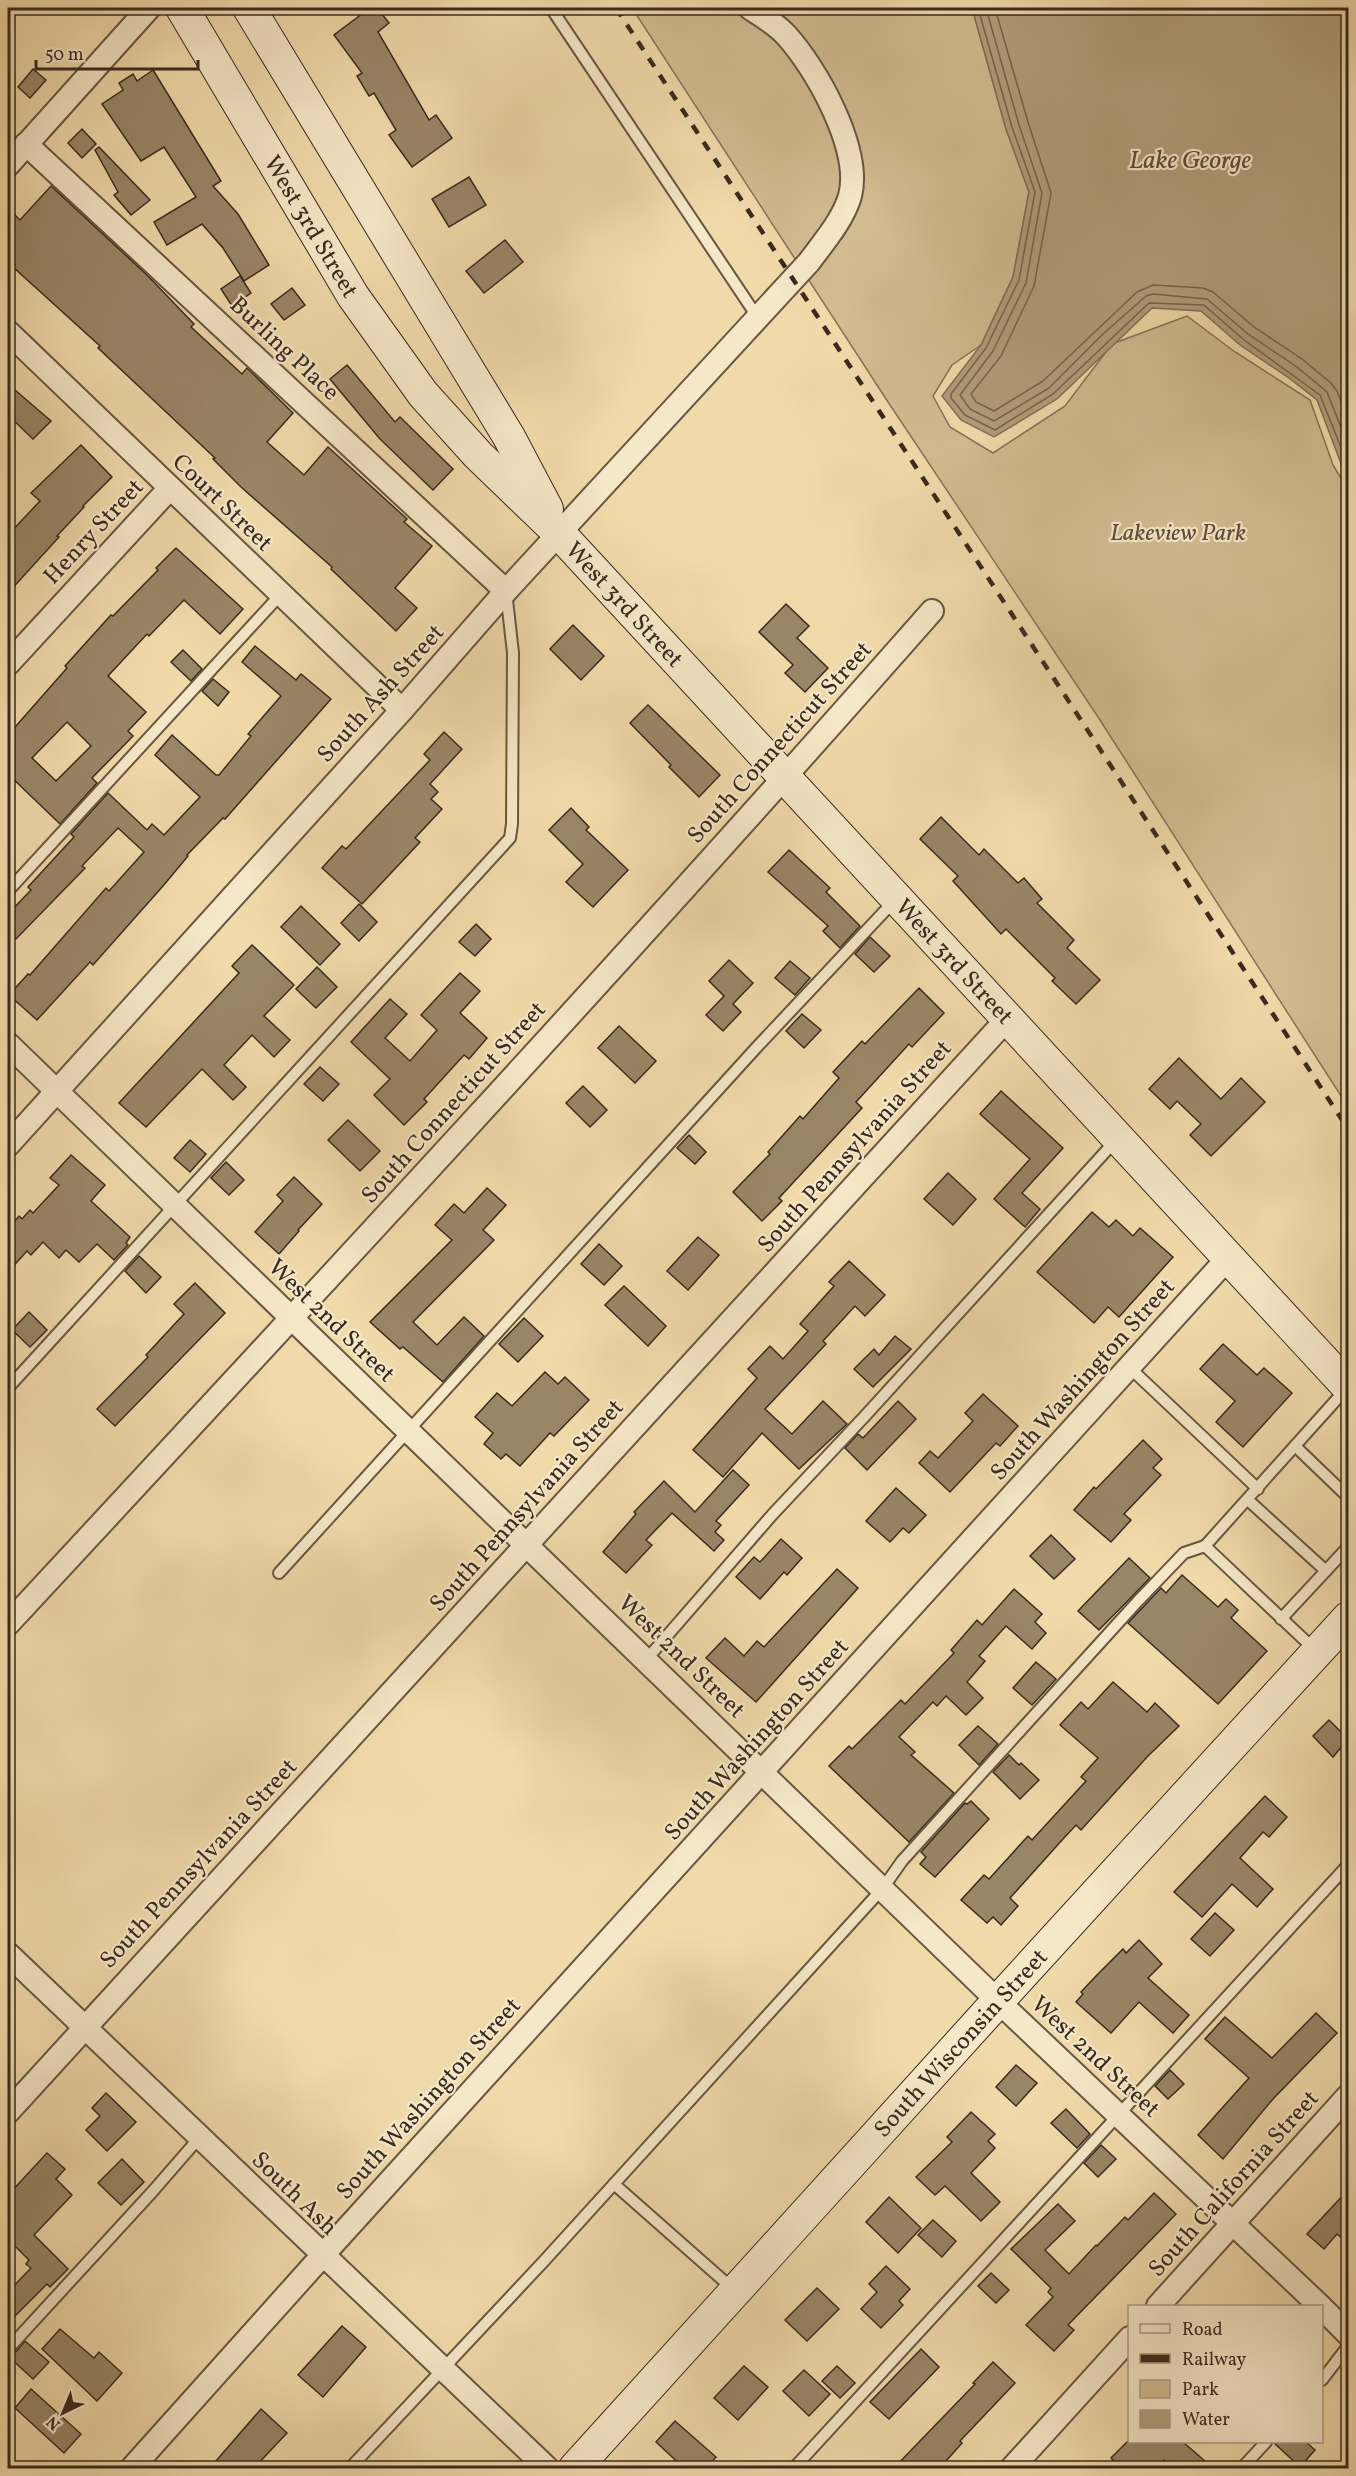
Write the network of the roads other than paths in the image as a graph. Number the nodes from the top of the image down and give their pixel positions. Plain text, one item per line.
1 (149, 8) edge
2 (182, 8) edge
3 (249, 8) edge
4 (550, 8) edge
5 (750, 8) edge
6 (13, 157) edge
7 (758, 318) junction
8 (8, 332) edge
9 (170, 488) junction
10 (560, 534) junction
11 (506, 591) junction
12 (281, 594) junction
13 (932, 610) dead end
14 (8, 664) edge
15 (402, 710) junction
16 (785, 777) junction
17 (8, 891) edge
18 (896, 899) junction
19 (1008, 1018) junction
20 (8, 1044) edge
21 (56, 1092) junction
22 (1117, 1139) junction
23 (8, 1145) edge
24 (175, 1205) junction
25 (1228, 1258) junction
26 (291, 1318) junction
27 (1129, 1367) junction
28 (1348, 1387) edge
29 (8, 1389) edge
30 (410, 1432) junction
31 (1295, 1446) junction
32 (1258, 1489) junction
33 (1348, 1497) edge
34 (1248, 1500) junction
35 (526, 1546) junction
36 (1205, 1546) junction
37 (1348, 1547) edge
38 (1326, 1571) junction
39 (279, 1573) dead end
40 (1348, 1618) edge
41 (1281, 1619) junction
42 (8, 1624) edge
43 (1317, 1652) junction
44 (646, 1660) junction
45 (763, 1772) junction
46 (1348, 1865) edge
47 (883, 1888) junction
48 (8, 1954) edge
49 (998, 2001) junction
50 (83, 2027) junction
51 (1348, 2096) edge
52 (8, 2112) edge
53 (1119, 2115) junction
54 (199, 2138) junction
55 (614, 2184) junction
56 (1233, 2223) junction
57 (322, 2256) junction
58 (735, 2291) junction
59 (1160, 2305) edge
60 (1319, 2305) edge
61 (1323, 2309) edge
62 (1348, 2334) edge
63 (1128, 2340) edge
64 (1348, 2346) edge
65 (8, 2349) edge
66 (443, 2371) junction
67 (1323, 2379) edge
68 (1265, 2443) edge
69 (132, 2469) edge
70 (350, 2469) edge
71 (547, 2469) edge
72 (575, 2469) edge
73 (794, 2469) edge
74 (1012, 2469) edge
75 (1242, 2469) edge

1 - 6 street
2 - 10 street, West 3rd Street
3 - 10 street, West 3rd Street
4 - 7 lane
5 - 7 street, South Ash Street
6 - 11 street, Burling Place
7 - 10 street, South Ash Street
8 - 9 street, Court Street
9 - 12 street, Court Street
9 - 14 street, Henry Street
10 - 11 street, South Ash Street
10 - 16 street, West 3rd Street
11 - 15 street, South Ash Street
11 - 24 lane
12 - 15 street, Court Street
12 - 17 lane
13 - 16 street, South Connecticut Street
15 - 21 street, South Ash Street
16 - 18 street, West 3rd Street
16 - 26 street, South Connecticut Street
18 - 19 street, West 3rd Street
18 - 30 lane
19 - 22 street, West 3rd Street
19 - 35 street, South Pennsylvania Street
20 - 21 street, West 2nd Street
21 - 23 street, South Ash Street
21 - 24 street, West 2nd Street
22 - 25 street, West 3rd Street
22 - 44 lane
24 - 26 street, West 2nd Street
24 - 29 lane
25 - 27 street, South Washington Street
25 - 28 street, West 3rd Street
26 - 30 street, West 2nd Street
26 - 42 street, South Connecticut Street
27 - 32 lane
27 - 45 street, South Washington Street
28 - 31 lane
30 - 35 street, West 2nd Street
30 - 39 lane
31 - 32 lane
31 - 33 lane
32 - 34 lane
34 - 36 lane
34 - 38 lane
35 - 44 street, West 2nd Street
35 - 50 street, South Pennsylvania Street
36 - 41 lane
36 - 47 lane
37 - 38 lane
38 - 41 lane
40 - 43 street, South Wisconsin Street
41 - 43 lane
43 - 49 street, South Wisconsin Street
44 - 45 street, West 2nd Street
45 - 47 street, West 2nd Street
45 - 57 street, South Washington Street
46 - 53 lane
47 - 49 street, West 2nd Street
47 - 55 lane
48 - 50 street, South Ash
49 - 53 street, West 2nd Street
49 - 58 street, South Wisconsin Street
50 - 52 street, South Pennsylvania Street
50 - 54 street, South Ash
51 - 56 street, South California Street
53 - 56 street, West 2nd Street
53 - 73 lane
54 - 57 street, South Ash
54 - 65 lane
55 - 58 lane
55 - 66 lane
56 - 59 street, South California Street
56 - 60 street, West 2nd Street
57 - 66 street, South Ash
57 - 69 street, South Washington Street
58 - 72 street, South Wisconsin Street
61 - 62 street, West 2nd Street
63 - 74 street
64 - 67 lane
66 - 70 lane
66 - 71 street, South Ash
68 - 75 lane

